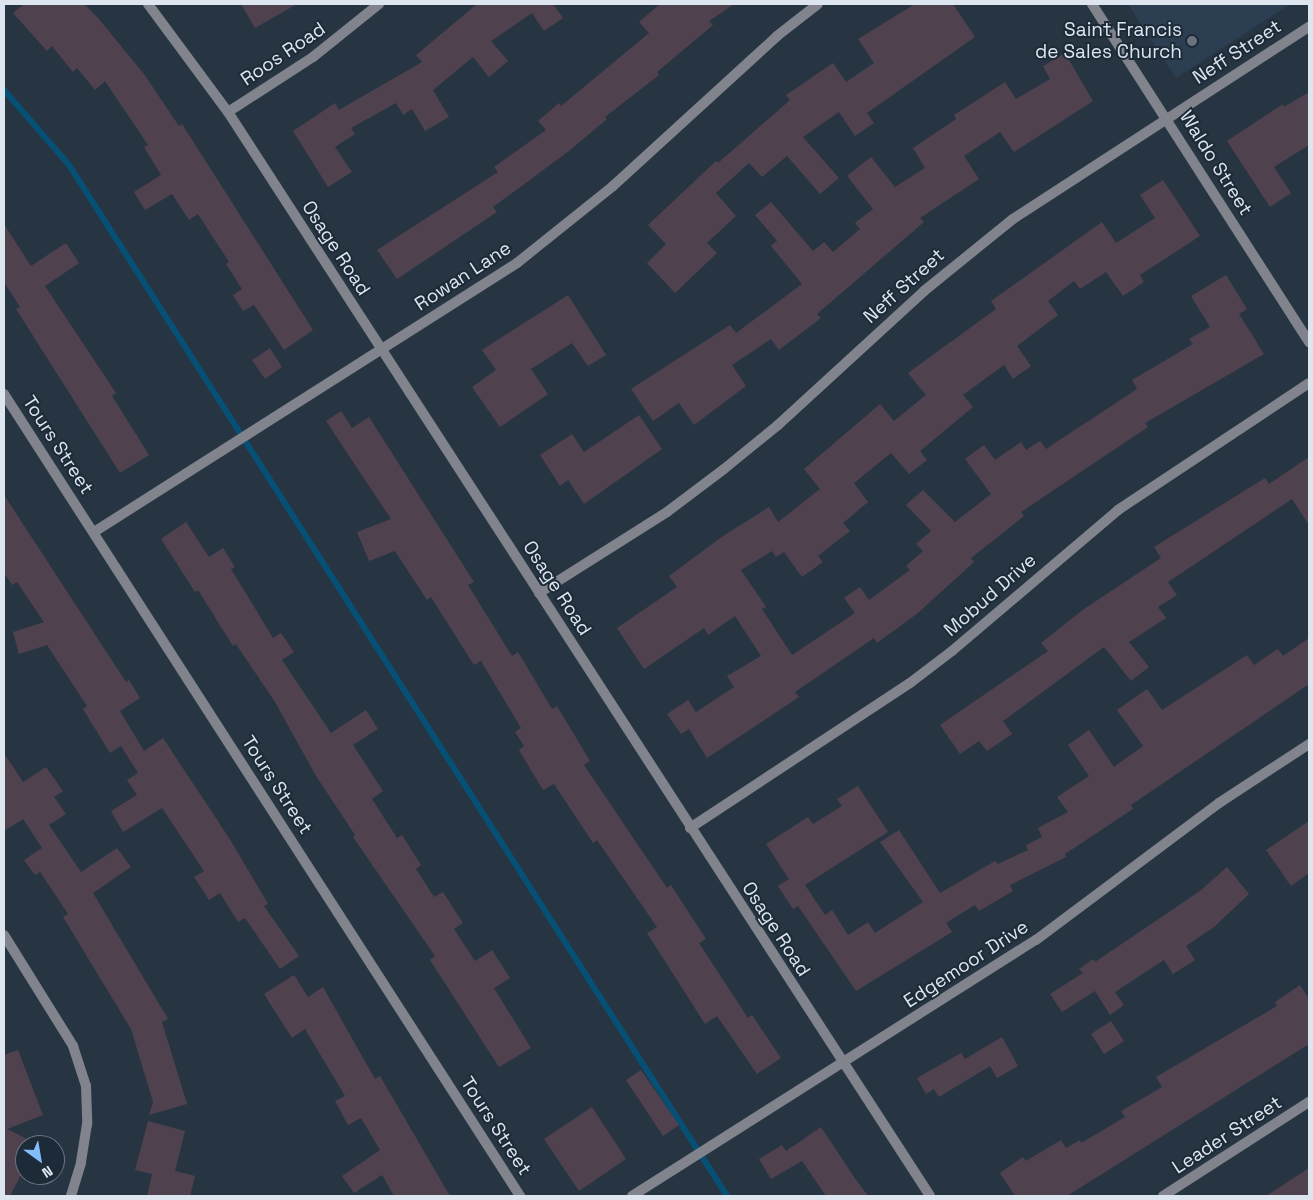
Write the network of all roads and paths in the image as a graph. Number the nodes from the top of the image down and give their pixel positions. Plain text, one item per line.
1 (148, 4) edge
2 (379, 4) edge
3 (818, 4) edge
4 (1092, 4) edge
5 (1309, 27) edge
6 (228, 112) junction
7 (1168, 119) junction
8 (1309, 342) edge
9 (382, 351) junction
10 (1309, 383) edge
11 (4, 394) edge
12 (94, 532) junction
13 (539, 593) junction
14 (1309, 744) edge
15 (690, 828) junction
16 (4, 935) edge
17 (843, 1064) junction
18 (1309, 1102) edge
19 (71, 1196) edge
20 (520, 1196) edge
21 (632, 1196) edge
22 (930, 1196) edge
23 (1163, 1196) edge

1 - 6 street, Osage Road
2 - 6 street, Roos Road
3 - 9 street, Rowan Lane
4 - 7 street, Waldo Street
5 - 7 street, Neff Street
6 - 9 street, Osage Road
7 - 8 street, Waldo Street
7 - 13 street, Neff Street
9 - 12 street, Rowan Lane
9 - 13 street, Osage Road
10 - 15 street, Mobud Drive
11 - 12 street, Tours Street
12 - 20 street, Tours Street
13 - 15 street, Osage Road
14 - 17 street, Edgemoor Drive
15 - 17 street, Osage Road
16 - 19 street
17 - 21 street, Edgemoor Drive
17 - 22 street, Osage Road
18 - 23 street, Leader Street

